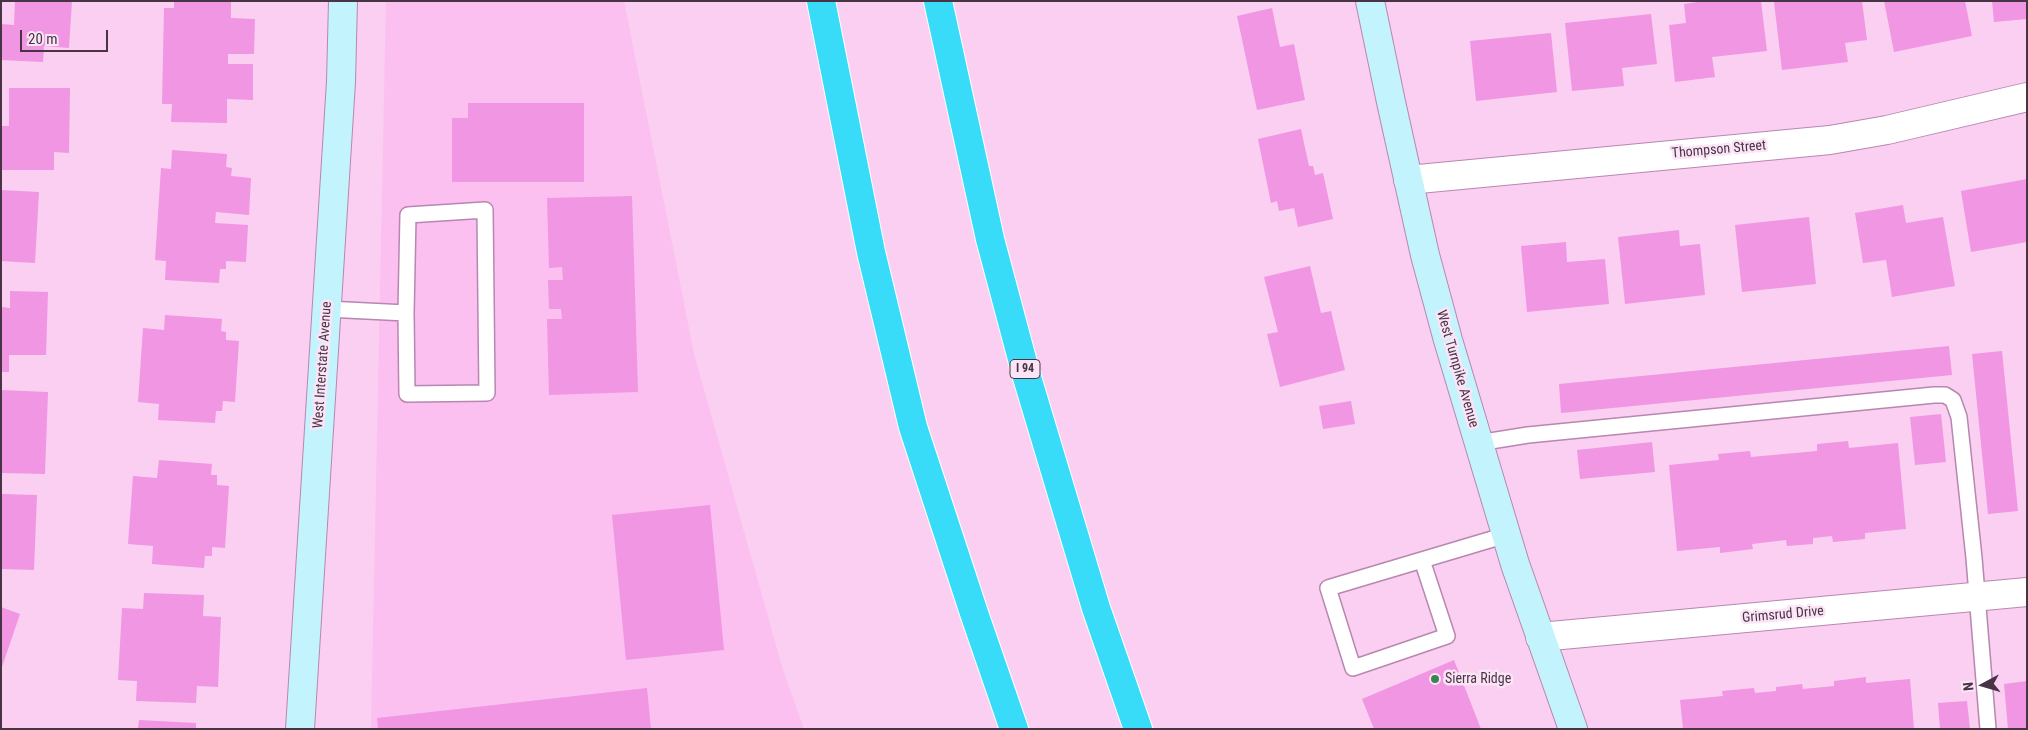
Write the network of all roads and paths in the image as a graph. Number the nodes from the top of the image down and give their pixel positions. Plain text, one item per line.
1 (344, 1) edge
2 (821, 1) edge
3 (938, 1) edge
4 (1370, 1) edge
5 (2027, 97) edge
6 (1408, 180) junction
7 (327, 309) junction
8 (406, 313) junction
9 (1478, 443) junction
10 (1506, 535) junction
11 (1422, 560) junction
12 (2027, 592) edge
13 (1976, 597) junction
14 (1540, 638) junction
15 (300, 729) edge
16 (1014, 729) edge
17 (1138, 729) edge
18 (1573, 729) edge
19 (1988, 729) edge

1 - 7 street, West Interstate Avenue
2 - 16 highway
3 - 17 highway, I 94
4 - 6 street, West Turnpike Avenue
5 - 6 street, Thompson Street
6 - 9 street, West Turnpike Avenue
7 - 8 lane
7 - 15 street, West Interstate Avenue
8 - 8 lane
9 - 10 street, West Turnpike Avenue
9 - 13 lane
10 - 11 lane
10 - 14 street, West Turnpike Avenue
11 - 11 lane
12 - 13 street, Grimsrud Drive
13 - 14 street, Grimsrud Drive
13 - 19 lane
14 - 18 street, West Turnpike Avenue

